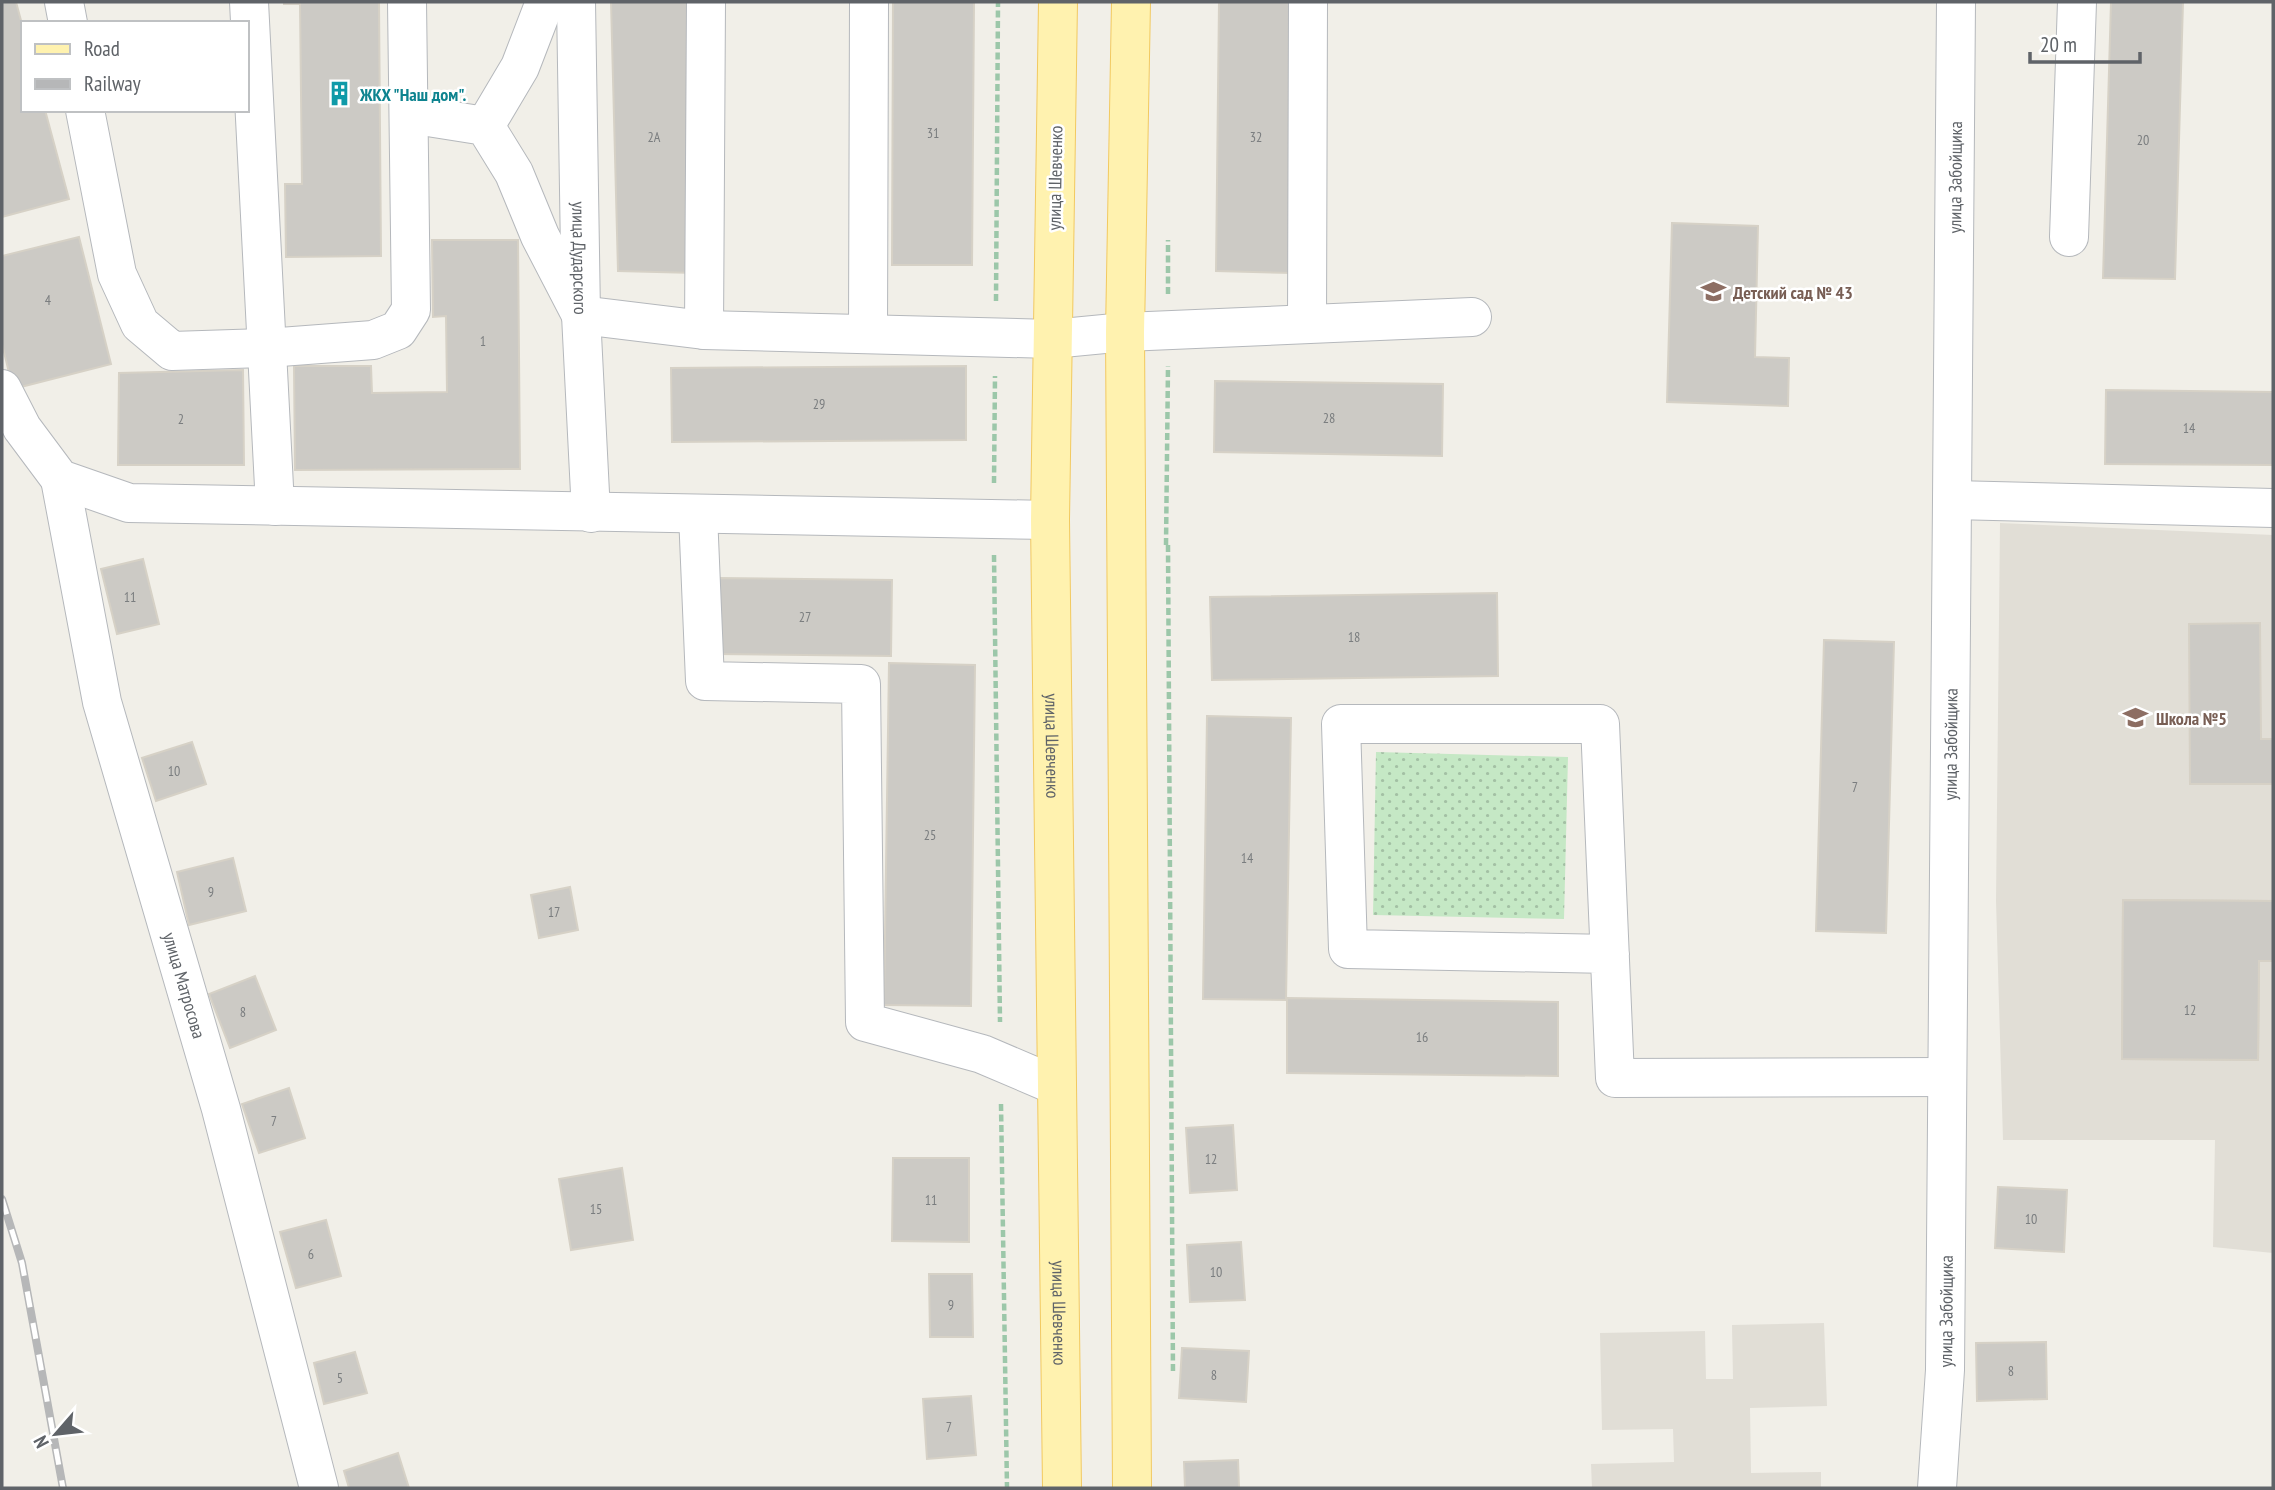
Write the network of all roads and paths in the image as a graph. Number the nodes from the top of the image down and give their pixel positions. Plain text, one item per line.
1 (64, 2) edge
2 (249, 2) edge
3 (407, 2) edge
4 (545, 2) edge
5 (576, 2) edge
6 (706, 2) edge
7 (869, 2) edge
8 (1058, 2) edge
9 (1131, 2) edge
10 (1308, 2) edge
11 (1956, 2) edge
12 (2077, 2) edge
13 (68, 21) edge
14 (85, 112) edge
15 (409, 114) junction
16 (485, 125) junction
17 (2069, 237) dead end
18 (581, 315) junction
19 (1472, 317) dead end
20 (1307, 324) junction
21 (704, 330) junction
22 (1125, 332) junction
23 (869, 334) junction
24 (1052, 339) junction
25 (267, 348) junction
26 (2, 389) edge
27 (60, 479) junction
28 (1953, 499) junction
29 (275, 506) junction
30 (2273, 508) edge
31 (591, 513) junction
32 (698, 514) junction
33 (1050, 520) junction
34 (1168, 545) dead end
35 (1609, 954) junction
36 (1000, 1061) junction
37 (1947, 1077) junction
38 (1057, 1086) junction
39 (1173, 1381) dead end
40 (318, 1488) edge
41 (1007, 1488) edge
42 (1062, 1488) edge
43 (1132, 1488) edge
44 (1937, 1488) edge

1 - 13 street
2 - 25 street
3 - 15 street
4 - 16 street
5 - 18 street, улица Дударского
6 - 21 street
7 - 23 street
8 - 24 main road, улица Шевченко
9 - 22 main road
10 - 20 street
11 - 28 street, улица Забойщика
12 - 17 street
14 - 25 street
15 - 16 street
15 - 25 street
16 - 18 street
18 - 21 street
18 - 31 street, улица Дударского
19 - 20 street
20 - 22 street
21 - 23 street
22 - 24 street
22 - 43 main road
23 - 24 street
24 - 33 main road, улица Шевченко
25 - 29 street
26 - 27 street
27 - 29 street
27 - 40 street, улица Матросова
28 - 30 street
28 - 37 street, улица Забойщика
29 - 31 street
31 - 32 street
32 - 33 street
32 - 36 street
33 - 38 main road, улица Шевченко
34 - 39 path
35 - 35 street
35 - 37 street
36 - 38 street
36 - 41 path
37 - 44 street, улица Забойщика
38 - 42 main road, улица Шевченко

